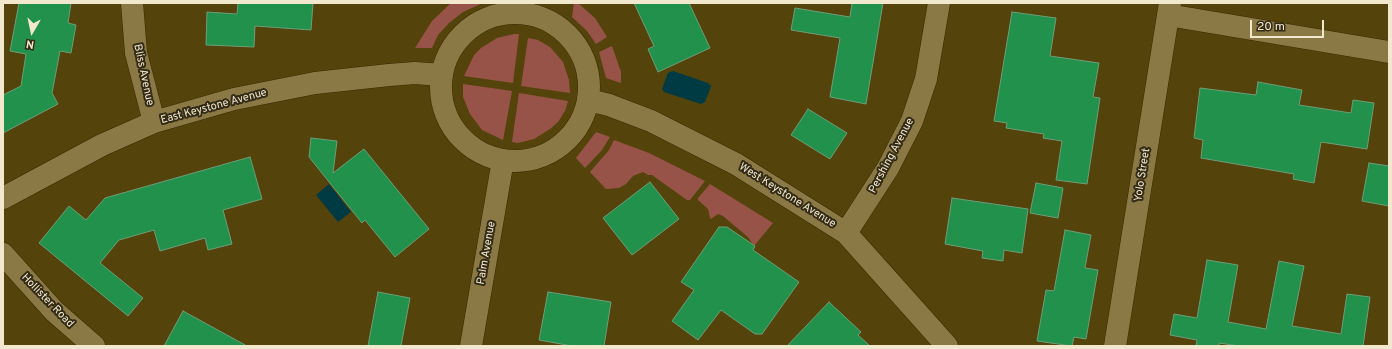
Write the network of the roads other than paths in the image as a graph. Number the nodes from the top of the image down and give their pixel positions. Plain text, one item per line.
1 (132, 3) edge
2 (939, 3) edge
3 (529, 9) edge
4 (1169, 9) edge
5 (1389, 52) edge
6 (442, 75) junction
7 (589, 100) junction
8 (154, 122) junction
9 (503, 160) junction
10 (3, 198) edge
11 (846, 233) junction
12 (3, 254) edge
13 (94, 346) edge
14 (471, 346) edge
15 (947, 346) edge
16 (1115, 346) edge

1 - 8 street, Bliss Avenue
2 - 11 street, Pershing Avenue
3 - 6 street
3 - 7 street
4 - 5 street
4 - 16 street, Yolo Street
6 - 8 street, East Keystone Avenue
6 - 9 street
7 - 9 street
7 - 11 street, West Keystone Avenue
8 - 10 street, East Keystone Avenue
9 - 14 street, Palm Avenue
11 - 15 street, West Keystone Avenue
12 - 13 street, Hollister Road

